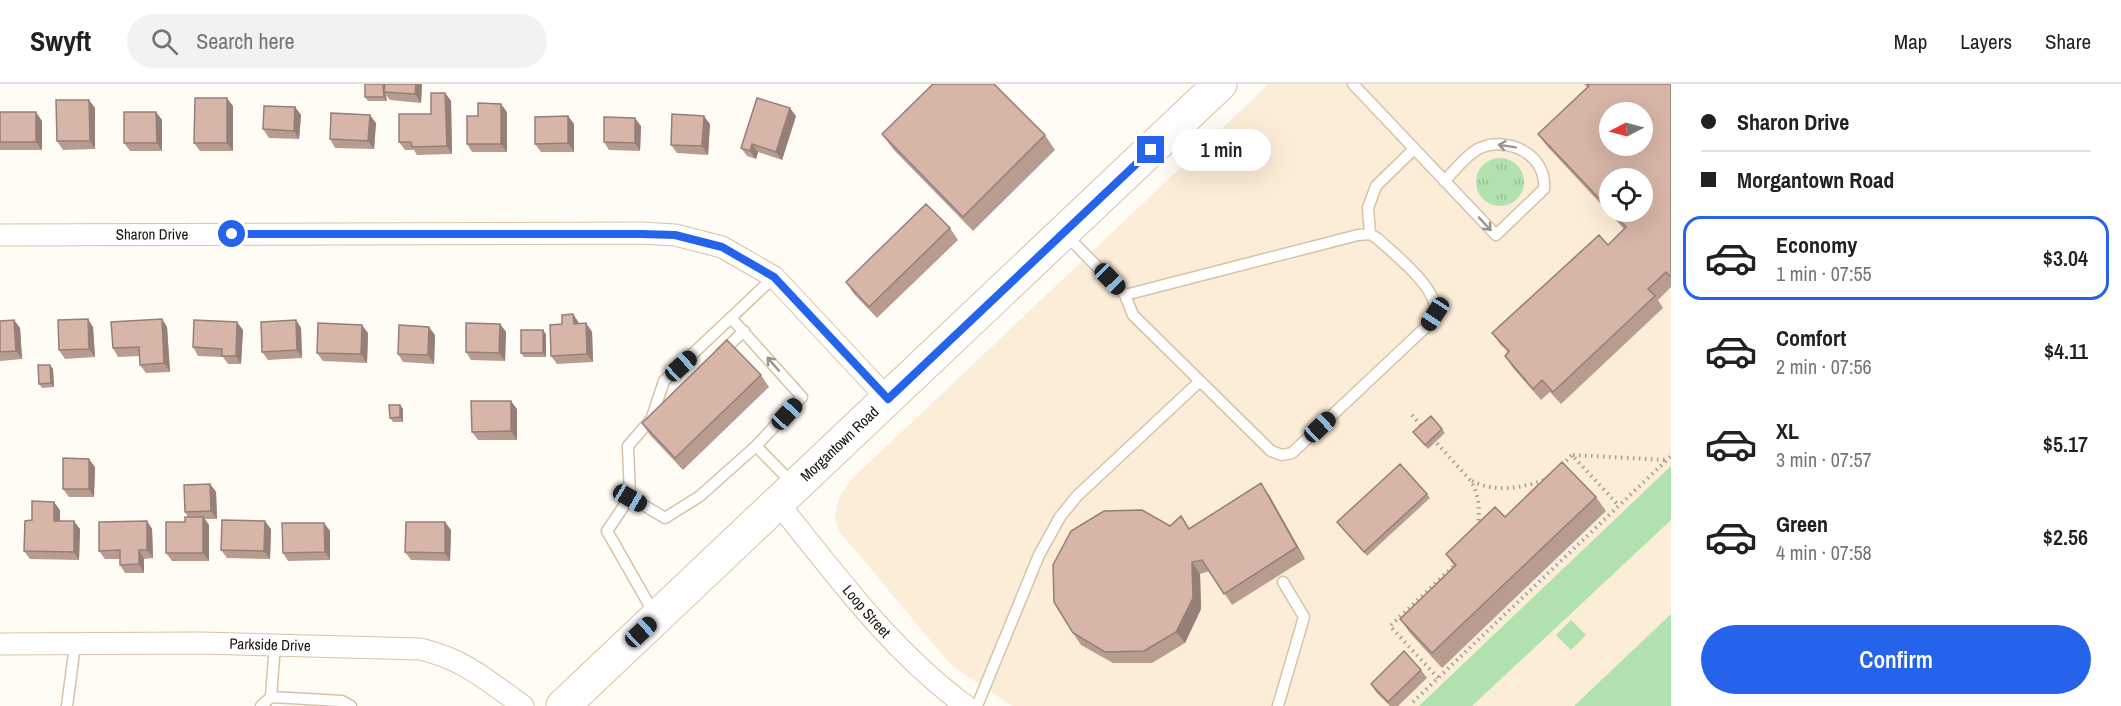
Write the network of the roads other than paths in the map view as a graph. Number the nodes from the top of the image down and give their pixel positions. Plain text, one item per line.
1 (1220, 84) edge
2 (1353, 84) edge
3 (1414, 149) junction
4 (1444, 181) junction
5 (1064, 233) junction
6 (1370, 234) junction
7 (0, 235) edge
8 (774, 277) junction
9 (1125, 295) junction
10 (732, 319) junction
11 (744, 331) junction
12 (711, 363) edge
13 (1200, 381) junction
14 (888, 399) junction
15 (669, 401) edge
16 (652, 417) junction
17 (756, 446) junction
18 (787, 495) junction
19 (630, 498) junction
20 (1283, 582) dead end
21 (657, 617) junction
22 (0, 644) edge
23 (275, 644) junction
24 (75, 645) junction
25 (271, 697) junction
26 (67, 706) edge
27 (261, 706) edge
28 (351, 706) edge
29 (524, 706) edge
30 (563, 706) edge
31 (966, 706) edge
32 (977, 706) edge
33 (1278, 706) edge

1 - 5 main road, Morgantown Road
2 - 3 lane
3 - 4 lane
3 - 6 lane
4 -> 4 lane
5 - 9 lane
5 - 14 main road, Morgantown Road
6 - 9 lane
6 - 13 lane
7 - 8 street, Sharon Drive
8 - 10 lane
8 - 14 street, Sharon Drive
9 - 13 lane
10 - 11 lane
10 - 16 lane
11 - 12 lane
17 -> 11 lane
13 - 32 lane
14 - 18 main road, Morgantown Road
15 - 16 lane
16 - 19 lane
17 - 18 lane
17 - 19 lane
18 - 21 main road, Morgantown Road
18 - 31 street, Loop Street
19 - 21 lane
20 - 33 lane
21 - 30 main road, Morgantown Road
22 - 24 street, Parkside Drive
23 - 24 street, Parkside Drive
23 - 25 lane
23 - 29 street, Parkside Drive
24 - 26 lane
25 - 27 lane
25 - 28 lane

